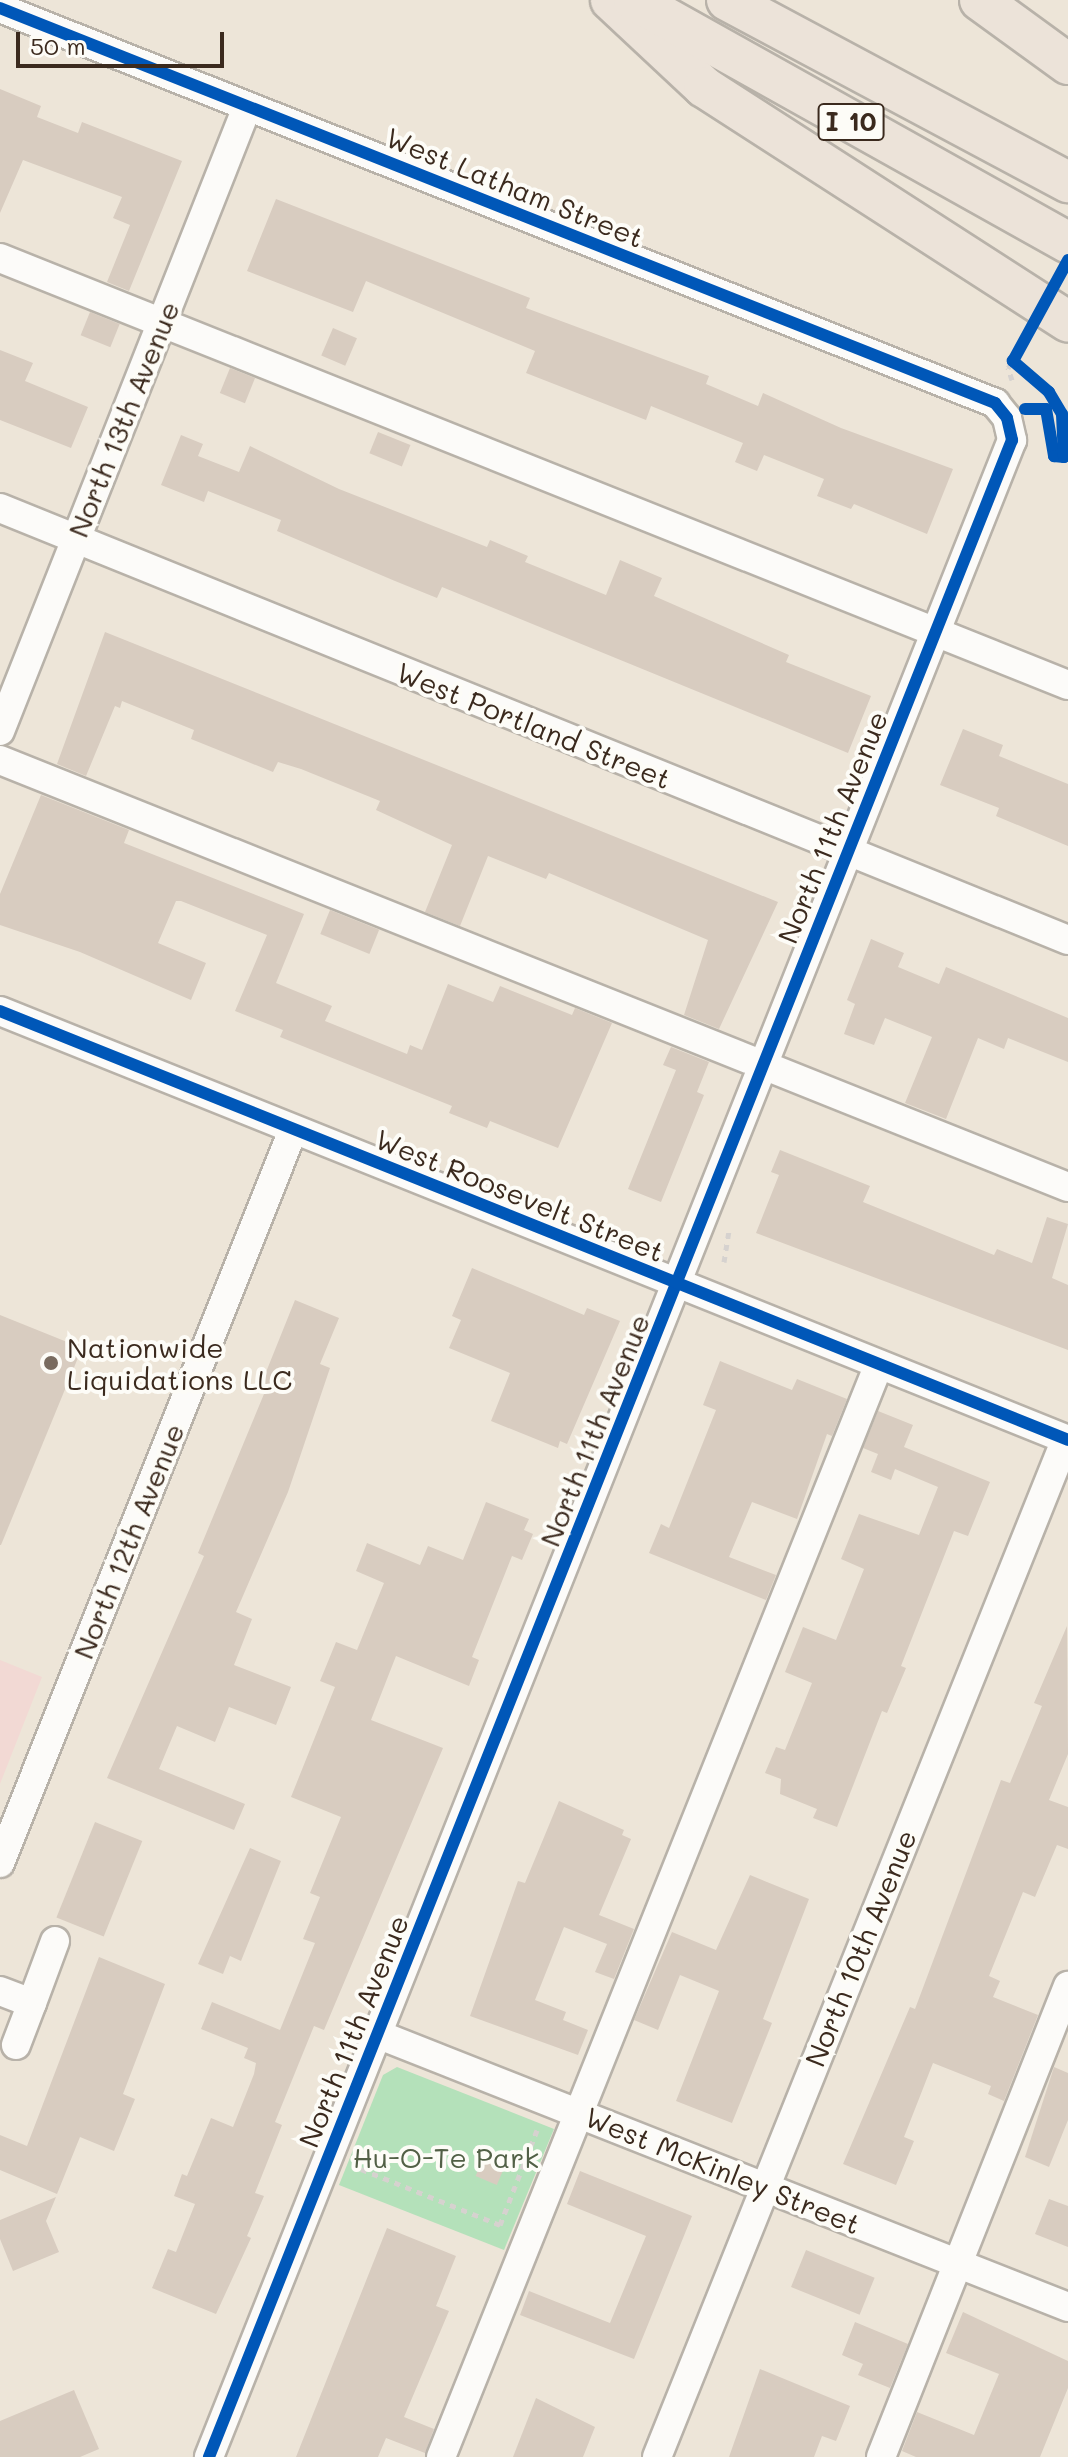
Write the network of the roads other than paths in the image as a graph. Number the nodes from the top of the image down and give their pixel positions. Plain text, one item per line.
1 (611, 0) edge
2 (634, 0) edge
3 (727, 0) edge
4 (983, 0) edge
5 (0, 8) edge
6 (1068, 47) edge
7 (1068, 64) edge
8 (247, 107) junction
9 (1068, 182) edge
10 (1068, 243) edge
11 (0, 258) edge
12 (161, 322) junction
13 (1068, 322) edge
14 (1007, 418) joint
15 (0, 508) edge
16 (76, 539) junction
17 (936, 632) junction
18 (1068, 685) edge
19 (0, 731) edge
20 (0, 760) edge
21 (847, 852) junction
22 (1068, 940) edge
23 (0, 1011) edge
24 (764, 1067) junction
25 (293, 1130) junction
26 (1068, 1187) edge
27 (679, 1285) junction
28 (879, 1364) junction
29 (1067, 1440) edge
30 (0, 1863) edge
31 (55, 1941) dead end
32 (1068, 1986) edge
33 (0, 1991) edge
34 (32, 2003) junction
35 (377, 2034) junction
36 (16, 2045) dead end
37 (578, 2113) junction
38 (764, 2187) junction
39 (959, 2263) junction
40 (1068, 2307) edge
41 (209, 2457) edge
42 (441, 2457) edge
43 (657, 2457) edge
44 (881, 2457) edge

1 - 13 highway
2 - 10 highway, I 10
3 - 9 highway
4 - 6 highway
4 - 7 highway
5 - 8 street, West Latham Street
8 - 12 street, North 13th Avenue
8 - 14 street, West Latham Street
11 - 12 street
12 - 16 street, North 13th Avenue
12 - 17 street
14 - 17 street, North 11th Avenue
15 - 16 street, West Portland Street
16 - 19 street, North 13th Avenue
16 - 21 street, West Portland Street
17 - 18 street
17 - 21 street, North 11th Avenue
20 - 24 street
21 - 22 street, West Portland Street
21 - 24 street, North 11th Avenue
23 - 25 street, West Roosevelt Street
24 - 26 street
24 - 27 street, North 11th Avenue
25 - 27 street, West Roosevelt Street
25 - 30 street, North 12th Avenue
27 - 28 street, West Roosevelt Street
27 - 35 street, North 11th Avenue
28 - 29 street, West Roosevelt Street
28 - 37 street
29 - 38 street, North 10th Avenue
31 - 34 street
32 - 39 street
33 - 34 street
34 - 36 street
35 - 37 street, West McKinley Street
35 - 41 street, North 11th Avenue
37 - 38 street, West McKinley Street
37 - 42 street
38 - 39 street, West McKinley Street
38 - 43 street, North 10th Avenue
39 - 40 street, West McKinley Street
39 - 44 street

